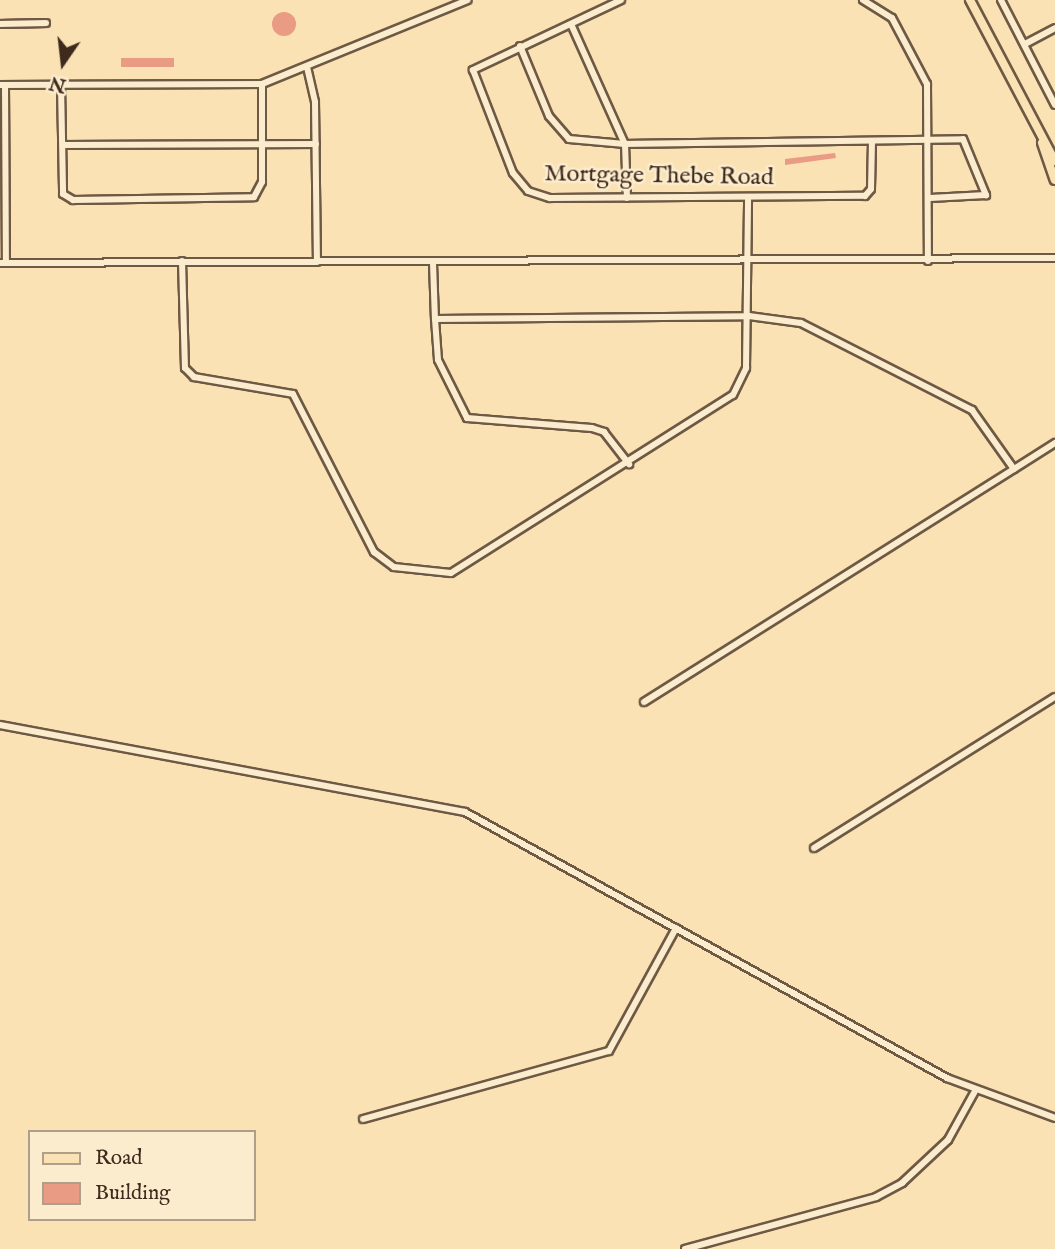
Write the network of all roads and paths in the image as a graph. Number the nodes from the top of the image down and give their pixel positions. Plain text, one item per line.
1 (468, 0) edge
2 (621, 0) edge
3 (863, 0) edge
4 (970, 0) edge
5 (1001, 0) edge
6 (602, 4) edge
7 (46, 23) dead end
8 (0, 24) edge
9 (571, 24) junction
10 (1055, 28) edge
11 (1025, 44) junction
12 (520, 46) junction
13 (307, 67) junction
14 (262, 84) junction
15 (3, 85) edge
16 (61, 85) junction
17 (1055, 104) edge
18 (1040, 137) junction
19 (929, 141) junction
20 (262, 143) junction
21 (872, 143) junction
22 (316, 144) junction
23 (625, 144) junction
24 (62, 145) junction
25 (1054, 156) edge
26 (1055, 180) edge
27 (748, 197) junction
28 (627, 198) junction
29 (930, 198) junction
30 (1055, 258) edge
31 (182, 261) junction
32 (928, 261) junction
33 (317, 262) junction
34 (433, 262) junction
35 (748, 262) junction
36 (3, 263) edge
37 (749, 316) junction
38 (435, 319) junction
39 (1055, 443) edge
40 (629, 464) junction
41 (1014, 469) junction
42 (1055, 697) edge
43 (644, 702) dead end
44 (0, 725) edge
45 (814, 848) dead end
46 (676, 928) junction
47 (975, 1091) junction
48 (1055, 1118) edge
49 (363, 1119) dead end
50 (685, 1249) edge

1 - 13 street
2 - 6 street, Mortgage Thebe Road
3 - 19 street
4 - 18 main road
5 - 11 street
6 - 9 street, Mortgage Thebe Road
7 - 8 street
9 - 12 street, Mortgage Thebe Road
9 - 23 street
10 - 11 street
11 - 17 street
12 - 23 street
12 - 28 street, Mortgage Thebe Road
13 - 14 street
13 - 22 street
14 - 16 street
14 - 20 street
15 - 16 street
15 - 36 street
16 - 24 street
18 - 25 main road
18 - 26 main road
19 - 21 street
19 - 29 street
19 - 29 street
20 - 22 street
20 - 24 street
20 - 24 street
21 - 23 street
21 - 27 street, Mortgage Thebe Road
22 - 33 street
23 - 28 street
27 - 28 street, Mortgage Thebe Road
27 - 35 street
29 - 32 street
30 - 32 street
31 - 33 street
31 - 36 street
31 - 40 street
32 - 35 street
33 - 34 street
34 - 35 street
34 - 38 street
35 - 37 street
37 - 38 street
37 - 40 street
37 - 41 street
38 - 40 street
39 - 41 street
41 - 43 street
42 - 45 street
44 - 46 street
46 - 47 street
46 - 49 street
47 - 48 street
47 - 50 street

